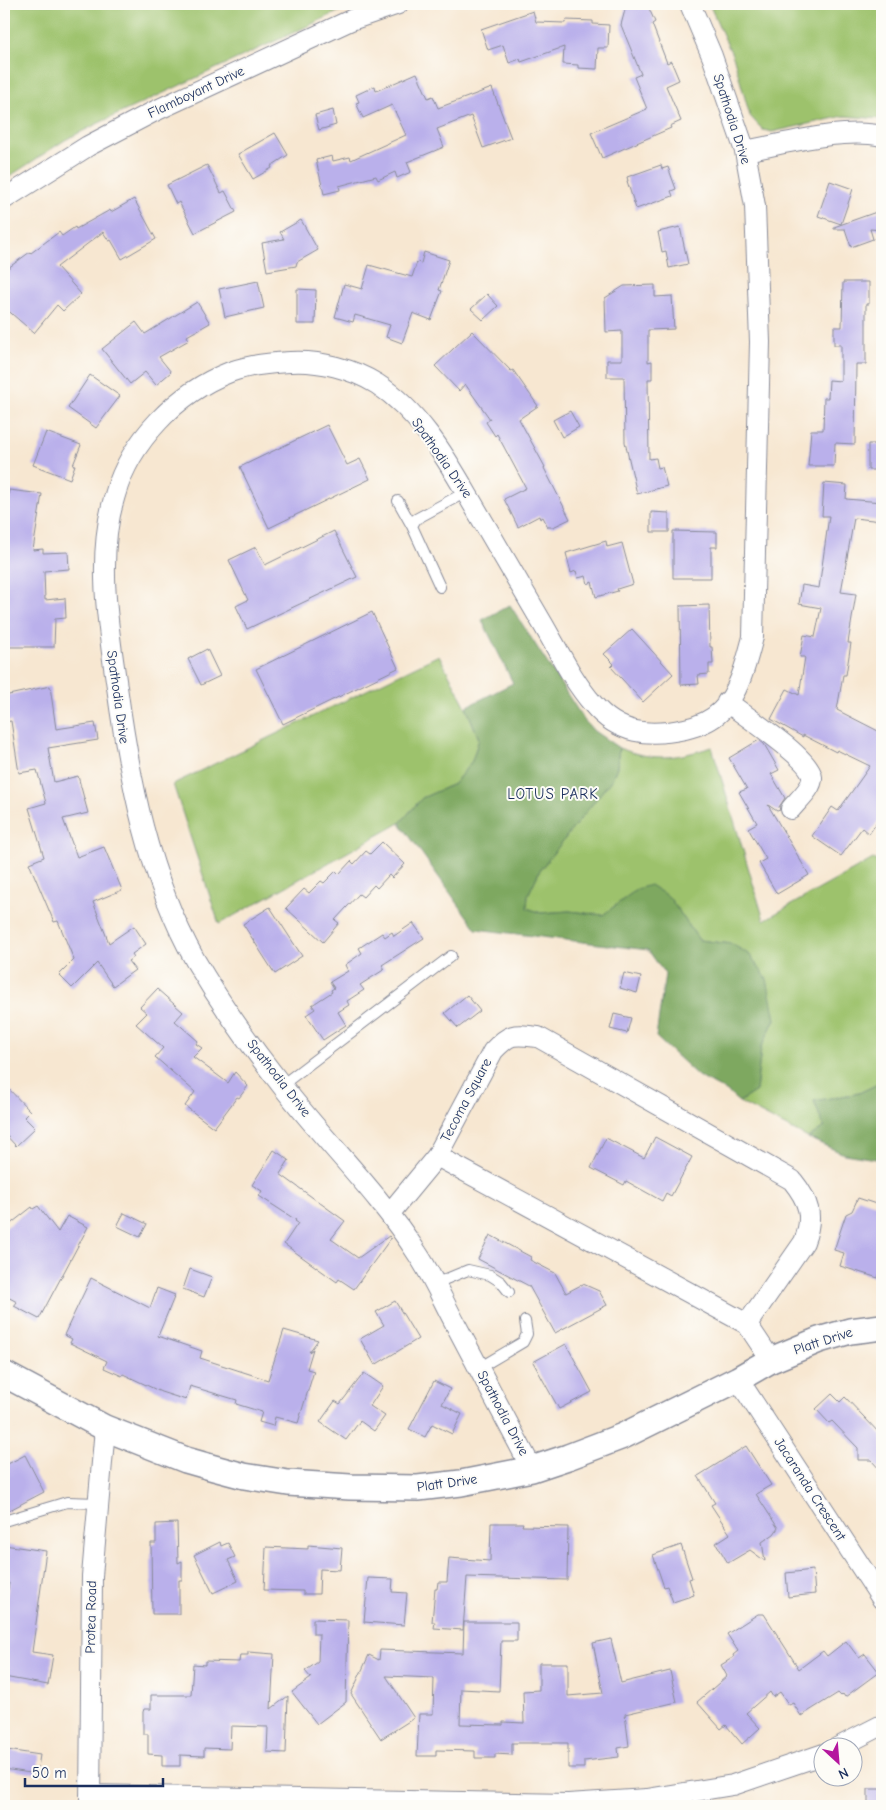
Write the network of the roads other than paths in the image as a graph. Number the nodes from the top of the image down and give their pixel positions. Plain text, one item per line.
1 (398, 4) edge
2 (690, 4) edge
3 (882, 136) edge
4 (745, 151) junction
5 (4, 199) edge
6 (466, 492) junction
7 (398, 500) dead end
8 (412, 526) junction
9 (440, 586) dead end
10 (727, 702) junction
11 (791, 809) dead end
12 (451, 956) dead end
13 (282, 1086) junction
14 (436, 1156) junction
15 (390, 1213) junction
16 (434, 1284) junction
17 (509, 1292) dead end
18 (525, 1321) dead end
19 (747, 1324) junction
20 (882, 1327) edge
21 (770, 1360) junction
22 (479, 1368) junction
23 (4, 1374) edge
24 (738, 1379) junction
25 (105, 1428) junction
26 (532, 1469) junction
27 (98, 1503) junction
28 (4, 1521) edge
29 (882, 1599) edge
30 (882, 1725) edge
31 (857, 1738) edge
32 (814, 1757) edge
33 (90, 1800) edge

1 - 5 street, Flamboyant Drive
2 - 4 street, Spathodia Drive
3 - 4 street
4 - 10 street, Spathodia Drive
6 - 8 lane
6 - 10 street, Spathodia Drive
6 - 13 street, Spathodia Drive
7 - 8 lane
8 - 9 lane
10 - 11 street
12 - 13 lane
13 - 15 street, Spathodia Drive
14 - 15 street
14 - 19 street, Tecoma Square
14 - 19 street, Tecoma Square
15 - 16 street, Spathodia Drive
16 - 17 lane
16 - 22 street, Spathodia Drive
18 - 22 lane
19 - 21 street, Tecoma Square
20 - 21 street, Platt Drive
21 - 24 street, Platt Drive
22 - 26 street, Spathodia Drive
23 - 25 street, Platt Drive
24 - 26 street, Platt Drive
24 - 29 street, Jacaranda Crescent
25 - 26 street, Platt Drive
25 - 27 street, Protea Road
27 - 28 lane
27 - 33 street, Protea Road
30 - 31 street
32 - 33 street

